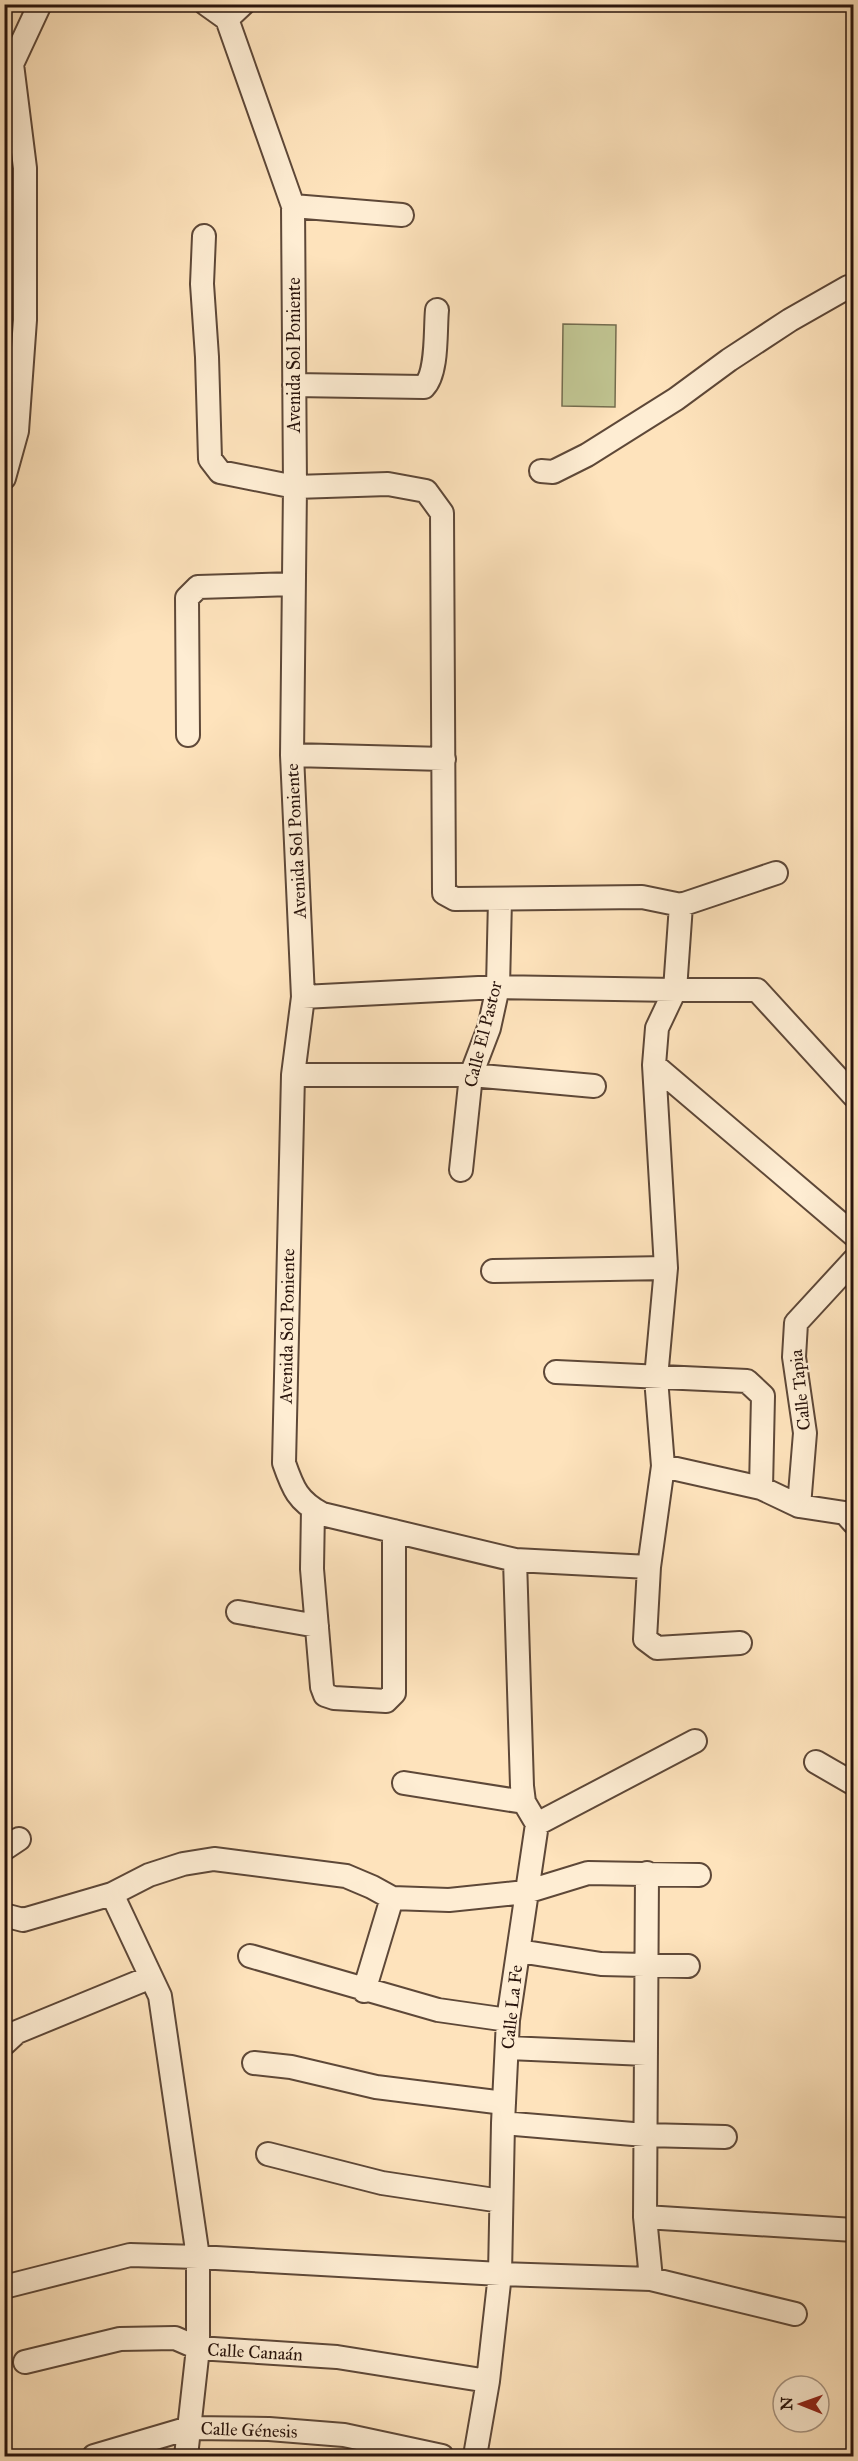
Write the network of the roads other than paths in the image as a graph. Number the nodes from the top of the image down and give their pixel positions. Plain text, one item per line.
1 (40, 4) edge
2 (206, 4) edge
3 (235, 12) edge
4 (293, 206) junction
5 (402, 215) dead end
6 (204, 236) dead end
7 (854, 287) edge
8 (437, 310) dead end
9 (294, 385) junction
10 (541, 471) dead end
11 (4, 478) edge
12 (294, 487) junction
13 (293, 584) junction
14 (188, 735) dead end
15 (292, 755) junction
16 (444, 759) junction
17 (776, 873) dead end
18 (500, 899) junction
19 (681, 905) junction
20 (498, 987) junction
21 (675, 990) junction
22 (303, 997) junction
23 (654, 1065) junction
24 (293, 1075) junction
25 (471, 1075) junction
26 (594, 1086) dead end
27 (854, 1096) edge
28 (461, 1170) dead end
29 (854, 1235) edge
30 (854, 1260) edge
31 (666, 1268) junction
32 (493, 1271) dead end
33 (556, 1372) dead end
34 (656, 1378) junction
35 (663, 1466) junction
36 (761, 1488) junction
37 (799, 1506) junction
38 (313, 1509) junction
39 (854, 1523) edge
40 (394, 1531) junction
41 (515, 1560) junction
42 (649, 1567) junction
43 (238, 1612) dead end
44 (317, 1626) junction
45 (740, 1643) dead end
46 (695, 1741) dead end
47 (816, 1762) dead end
48 (404, 1783) dead end
49 (854, 1784) edge
50 (524, 1802) junction
51 (537, 1824) junction
52 (647, 1873) junction
53 (699, 1875) dead end
54 (526, 1892) junction
55 (112, 1894) junction
56 (392, 1898) junction
57 (4, 1915) edge
58 (519, 1951) junction
59 (250, 1956) dead end
60 (647, 1965) junction
61 (688, 1966) dead end
62 (151, 1977) junction
63 (364, 1991) junction
64 (508, 2020) junction
65 (4, 2044) edge
66 (507, 2048) junction
67 (646, 2054) junction
68 (254, 2063) dead end
69 (503, 2113) junction
70 (645, 2135) junction
71 (725, 2137) dead end
72 (268, 2154) dead end
73 (501, 2201) junction
74 (645, 2217) junction
75 (854, 2230) edge
76 (198, 2257) junction
77 (500, 2274) junction
78 (651, 2279) junction
79 (4, 2287) edge
80 (795, 2314) dead end
81 (198, 2348) junction
82 (25, 2362) dead end
83 (488, 2381) junction
84 (189, 2428) junction
85 (94, 2457) edge
86 (186, 2457) edge
87 (442, 2457) edge
88 (475, 2457) edge

1 - 11 street
2 - 3 street, Avenida Sol Poniente
3 - 4 street, Avenida Sol Poniente
4 - 5 street
4 - 9 street, Avenida Sol Poniente
6 - 12 street
7 - 10 street
8 - 9 street
9 - 12 street, Avenida Sol Poniente
12 - 13 street, Avenida Sol Poniente
12 - 16 street
13 - 14 street
13 - 15 street, Avenida Sol Poniente
15 - 16 street
15 - 22 street, Avenida Sol Poniente
16 - 18 street
17 - 19 street
18 - 19 street
18 - 20 street, Calle El Pastor
19 - 21 street
20 - 21 street
20 - 22 street
20 - 25 street, Calle El Pastor
21 - 23 street
21 - 27 street
22 - 24 street, Avenida Sol Poniente
23 - 29 street
23 - 31 street
24 - 25 street
24 - 38 street, Avenida Sol Poniente
25 - 26 street
25 - 28 street, Calle El Pastor
30 - 37 street, Calle Tapia
31 - 32 street
31 - 34 street
33 - 34 street
34 - 35 street
34 - 36 street
35 - 36 street
35 - 42 street
36 - 37 street
37 - 39 street
38 - 40 street, Avenida Sol Poniente
38 - 44 street
40 - 41 street, Avenida Sol Poniente
40 - 44 street
41 - 42 street, Avenida Sol Poniente
41 - 50 street
42 - 45 street
43 - 44 street
46 - 51 street
47 - 49 street
48 - 50 street
50 - 51 street
51 - 54 street, Calle La Fe
52 - 53 street
52 - 54 street
52 - 60 street
54 - 56 street
54 - 58 street, Calle La Fe
55 - 56 street
55 - 57 street
55 - 62 street
56 - 63 street
58 - 60 street
58 - 64 street, Calle La Fe
59 - 63 street
60 - 61 street
60 - 67 street
62 - 65 street
62 - 76 street
63 - 64 street
64 - 66 street, Calle La Fe
66 - 67 street
66 - 69 street, Calle La Fe
67 - 70 street
68 - 69 street
69 - 70 street
69 - 73 street, Calle La Fe
70 - 71 street
70 - 74 street
72 - 73 street
73 - 77 street, Calle La Fe
74 - 75 street
74 - 78 street
76 - 77 street
76 - 79 street
76 - 81 street
77 - 78 street
77 - 83 street, Calle La Fe
78 - 80 street
81 - 82 street, Calle Canaán
81 - 83 street, Calle Canaán
81 - 84 street
83 - 88 street, Calle La Fe
84 - 85 street, Calle Génesis
84 - 86 street
84 - 87 street, Calle Génesis

